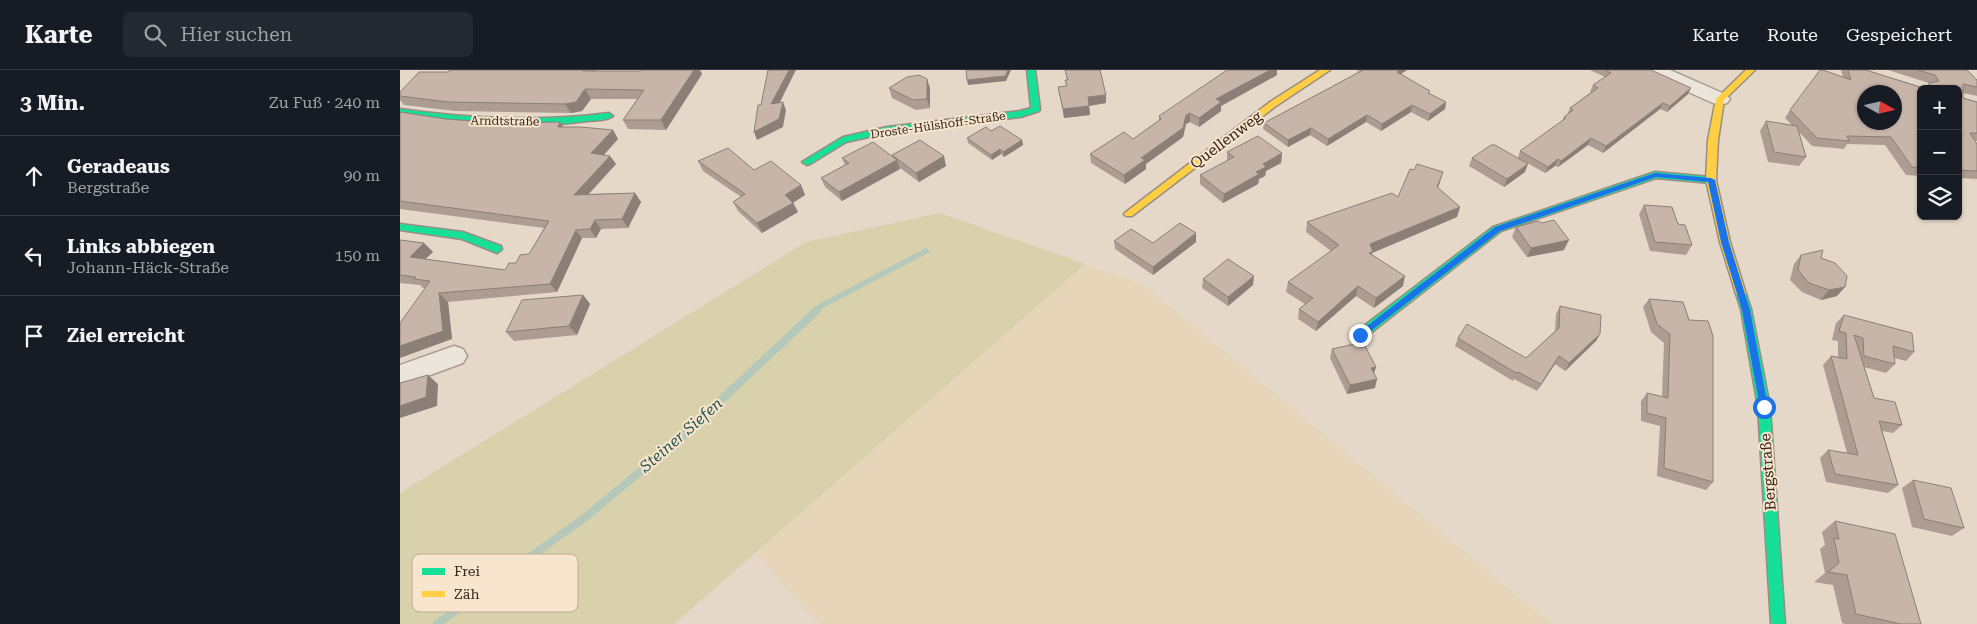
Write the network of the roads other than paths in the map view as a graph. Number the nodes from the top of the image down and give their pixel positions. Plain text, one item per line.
1 (1030, 70) edge
2 (1326, 70) edge
3 (1655, 70) edge
4 (1750, 70) edge
5 (1720, 99) junction
6 (400, 112) edge
7 (609, 116) dead end
8 (807, 162) dead end
9 (1711, 180) junction
10 (1128, 214) dead end
11 (400, 228) edge
12 (497, 249) dead end
13 (1360, 335) dead end
14 (454, 356) dead end
15 (400, 376) edge
16 (1778, 624) edge

1 - 8 street, Droste-Hülshoff-Straße
2 - 10 street, Quellenweg
3 - 5 street
4 - 5 street
5 - 9 street, Bergstraße
6 - 7 street, Arndtstraße
9 - 13 street
9 - 16 street, Bergstraße
11 - 12 street
14 - 15 street

